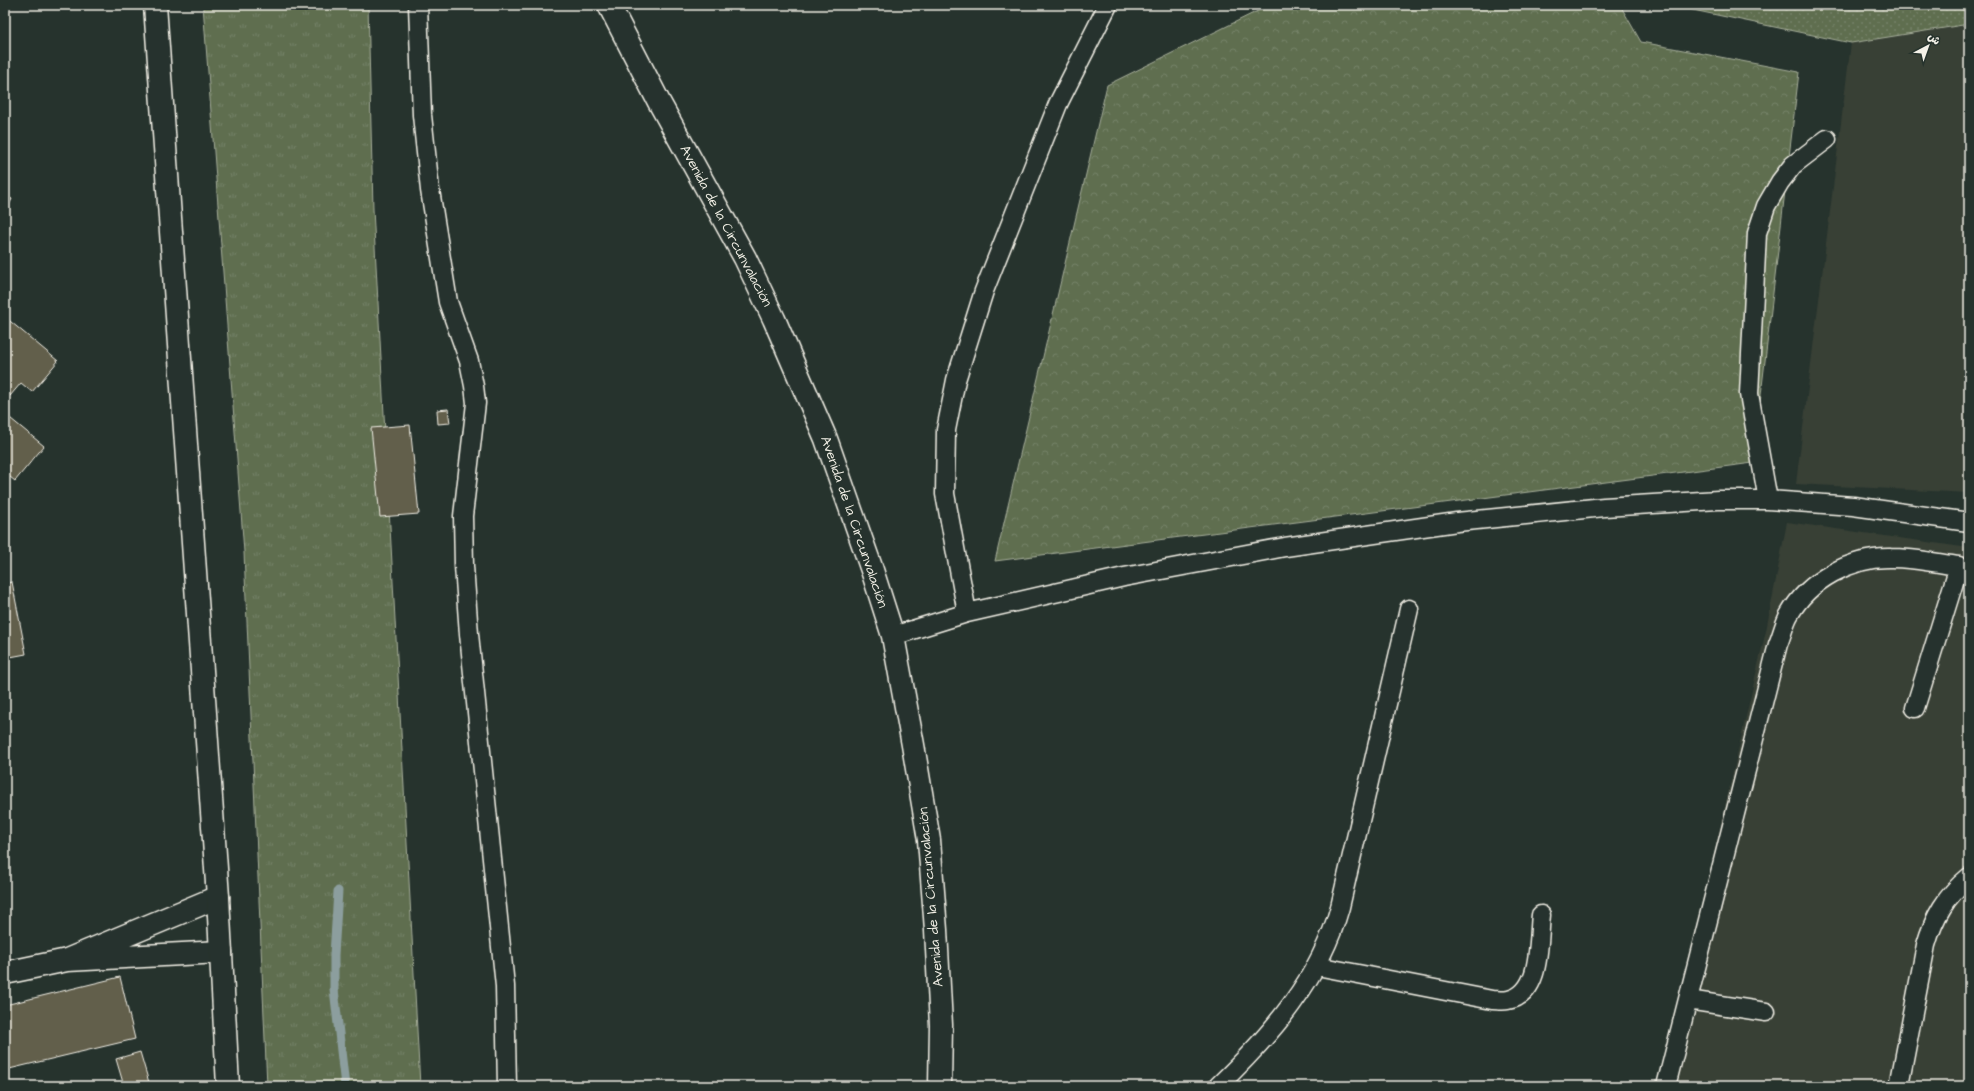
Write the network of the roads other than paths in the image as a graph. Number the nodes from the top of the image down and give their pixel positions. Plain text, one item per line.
1 (155, 5) edge
2 (418, 5) edge
3 (609, 5) edge
4 (1108, 5) edge
5 (1827, 139) dead end
6 (1768, 500) junction
7 (1969, 522) edge
8 (1964, 567) edge
9 (1409, 609) dead end
10 (967, 613) junction
11 (893, 636) junction
12 (1916, 708) dead end
13 (1969, 878) edge
14 (218, 897) junction
15 (1540, 915) dead end
16 (221, 952) junction
17 (67, 960) junction
18 (1316, 966) junction
19 (5, 973) edge
20 (1688, 1000) junction
21 (1766, 1012) dead end
22 (228, 1086) edge
23 (507, 1086) edge
24 (940, 1086) edge
25 (1218, 1086) edge
26 (1666, 1086) edge
27 (1899, 1086) edge

1 - 14 street
2 - 23 lane
3 - 11 street, Avenida de la Circunvalación
4 - 10 lane
5 - 6 lane
6 - 7 lane
6 - 10 lane
8 - 12 lane
8 - 20 lane
9 - 18 lane
10 - 11 lane
11 - 24 street, Avenida de la Circunvalación
13 - 27 lane
14 - 16 street
14 - 17 street
15 - 18 lane
16 - 17 street
16 - 22 street
17 - 19 street
18 - 25 lane
20 - 21 lane
20 - 26 lane

